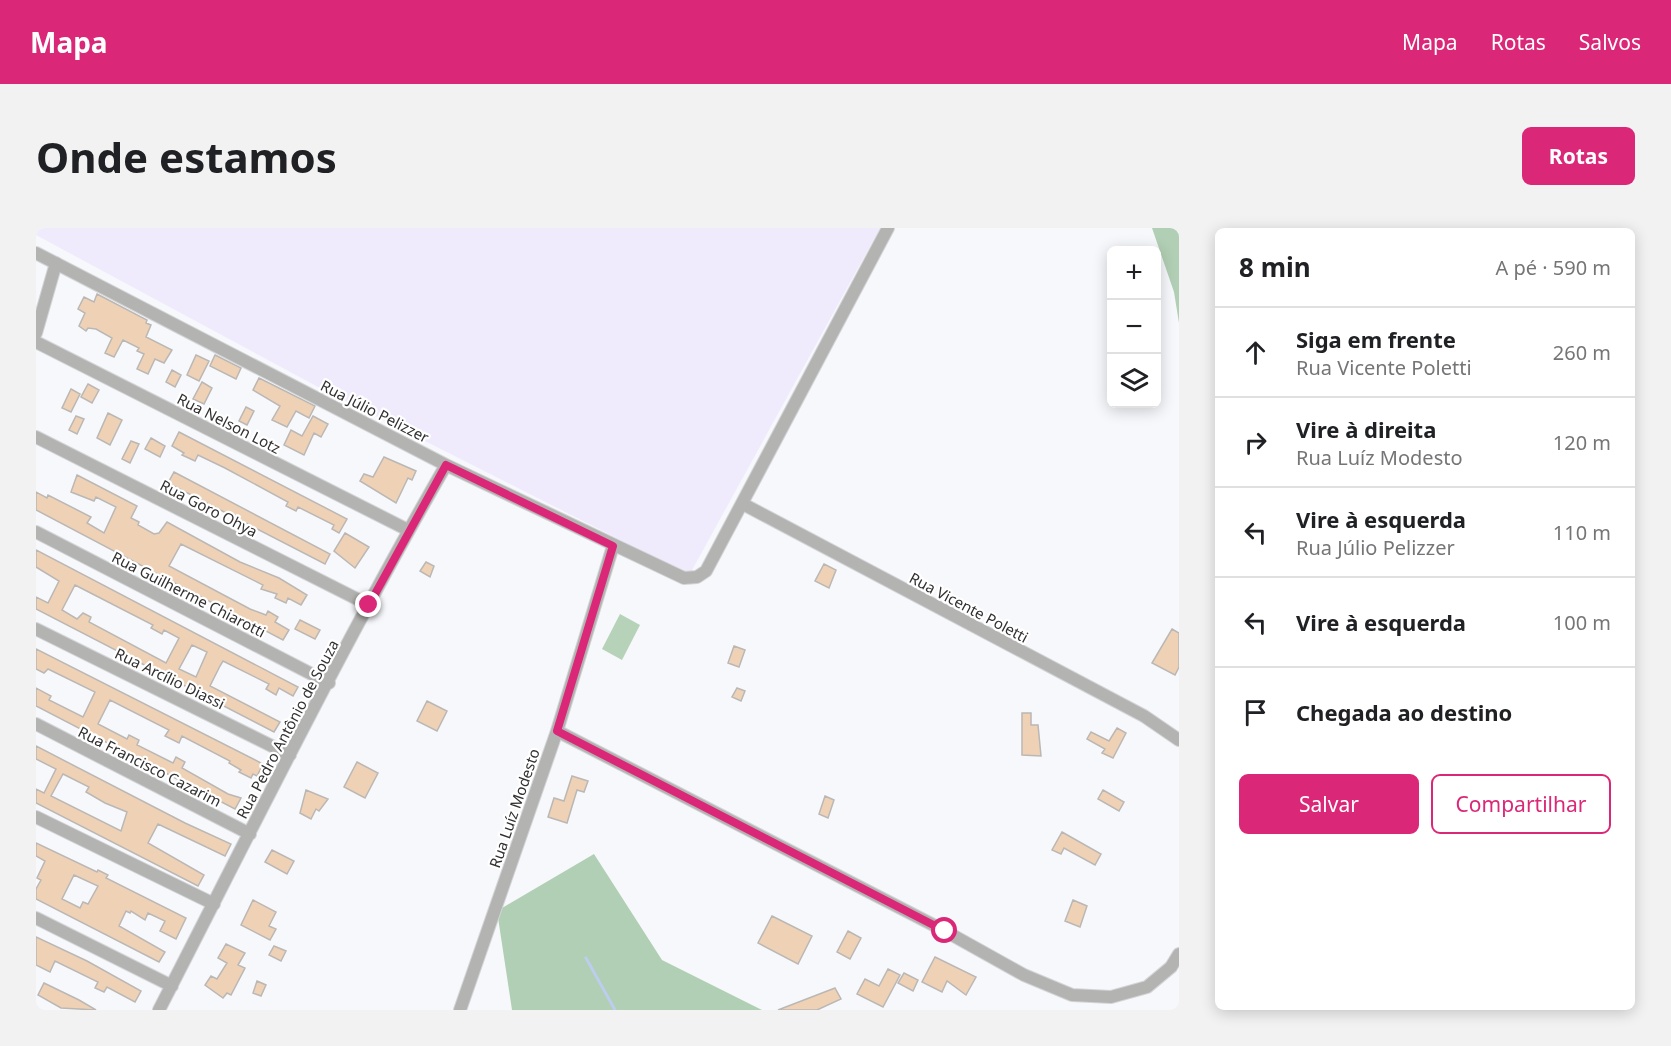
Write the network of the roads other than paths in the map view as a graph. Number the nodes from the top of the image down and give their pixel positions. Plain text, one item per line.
1 (888, 228) edge
2 (36, 253) edge
3 (56, 263) junction
4 (36, 333) edge
5 (36, 342) edge
6 (36, 437) edge
7 (446, 465) junction
8 (743, 504) junction
9 (408, 530) junction
10 (36, 532) edge
11 (613, 546) junction
12 (369, 605) junction
13 (36, 628) edge
14 (328, 683) junction
15 (36, 724) edge
16 (557, 731) junction
17 (1179, 740) edge
18 (290, 755) junction
19 (36, 817) edge
20 (250, 834) junction
21 (214, 904) junction
22 (36, 918) edge
23 (1179, 954) edge
24 (172, 986) junction
25 (159, 1010) edge
26 (460, 1010) edge

1 - 8 street
2 - 3 street, Rua Júlio Pelizzer
3 - 4 street
3 - 7 street, Rua Júlio Pelizzer
5 - 9 street, Rua Nelson Lotz
6 - 12 street, Rua Goro Ohya
7 - 9 street, Rua Pedro Antônio de Souza
7 - 11 street, Rua Júlio Pelizzer
8 - 11 street, Rua Júlio Pelizzer
8 - 17 street, Rua Vicente Poletti
9 - 12 street, Rua Pedro Antônio de Souza
10 - 14 street, Rua Guilherme Chiarotti
11 - 16 street, Rua Luíz Modesto
12 - 14 street, Rua Pedro Antônio de Souza
13 - 18 street, Rua Arcílio Diassi
14 - 18 street, Rua Pedro Antônio de Souza
15 - 20 street, Rua Francisco Cazarim
16 - 23 street
16 - 26 street, Rua Luíz Modesto
18 - 20 street, Rua Pedro Antônio de Souza
19 - 21 street
20 - 21 street, Rua Pedro Antônio de Souza
21 - 24 street, Rua Pedro Antônio de Souza
22 - 24 street
24 - 25 street, Rua Pedro Antônio de Souza

